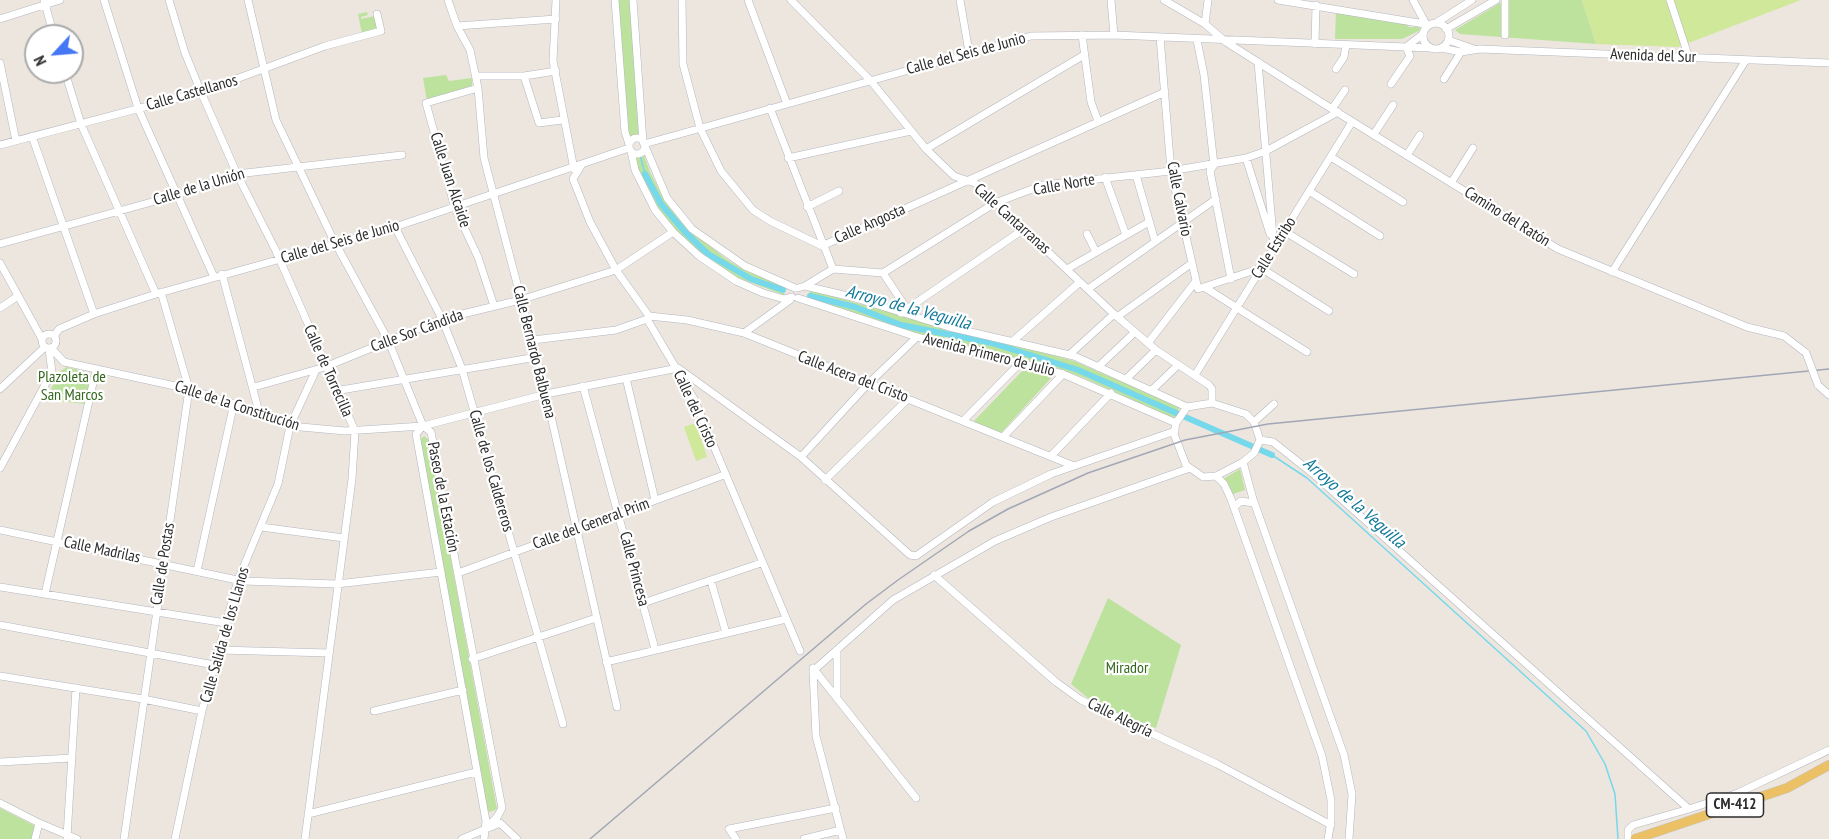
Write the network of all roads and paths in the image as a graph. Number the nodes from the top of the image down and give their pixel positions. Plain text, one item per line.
1 (60, 0) edge
2 (104, 0) edge
3 (169, 0) edge
4 (248, 0) edge
5 (448, 0) edge
6 (556, 0) edge
7 (615, 0) edge
8 (633, 0) edge
9 (682, 0) edge
10 (748, 0) edge
11 (791, 0) edge
12 (960, 0) edge
13 (1111, 0) edge
14 (1164, 0) edge
15 (1208, 0) edge
16 (1278, 0) edge
17 (1413, 0) edge
18 (1496, 0) edge
19 (1505, 0) edge
20 (1670, 0) edge
21 (1467, 1) edge
22 (44, 2) edge
23 (1316, 5) junction
24 (1470, 13) junction
25 (377, 15) dead end
26 (0, 19) edge
27 (556, 19) junction
28 (50, 24) edge
29 (1205, 24) junction
30 (1436, 24) junction
31 (1426, 25) junction
32 (457, 26) junction
33 (1446, 28) junction
34 (1423, 34) junction
35 (1082, 35) junction
36 (1114, 35) junction
37 (1505, 36) dead end
38 (1160, 37) junction
39 (1197, 40) junction
40 (1448, 40) junction
41 (1226, 42) junction
42 (1315, 44) junction
43 (1346, 45) junction
44 (1406, 47) junction
45 (1430, 48) junction
46 (1441, 48) junction
47 (1476, 49) junction
48 (969, 52) junction
49 (1461, 52) junction
50 (1084, 55) junction
51 (1689, 58) junction
52 (1746, 60) junction
53 (1258, 62) junction
54 (0, 63) edge
55 (1829, 63) edge
56 (1336, 69) dead end
57 (262, 71) junction
58 (556, 71) junction
59 (476, 76) junction
60 (524, 76) junction
61 (1444, 79) dead end
62 (870, 80) junction
63 (69, 84) edge
64 (1391, 84) dead end
65 (478, 88) junction
66 (1345, 90) dead end
67 (201, 92) junction
68 (1165, 92) junction
69 (787, 104) junction
70 (1393, 105) dead end
71 (138, 108) junction
72 (770, 108) junction
73 (1335, 111) junction
74 (562, 120) junction
75 (1098, 121) junction
76 (1352, 122) junction
77 (81, 124) junction
78 (700, 128) junction
79 (911, 130) junction
80 (1374, 134) junction
81 (1420, 135) dead end
82 (32, 136) junction
83 (16, 141) junction
84 (644, 144) junction
85 (0, 145) edge
86 (630, 148) junction
87 (1473, 148) dead end
88 (926, 149) junction
89 (1266, 151) junction
90 (402, 155) dead end
91 (1407, 155) junction
92 (1331, 157) junction
93 (788, 158) junction
94 (1246, 158) junction
95 (1214, 165) junction
96 (297, 166) junction
97 (577, 167) junction
98 (1171, 171) junction
99 (237, 174) junction
100 (557, 174) junction
101 (1136, 175) junction
102 (1105, 177) junction
103 (573, 179) junction
104 (968, 180) junction
105 (1451, 183) junction
106 (839, 191) dead end
107 (1309, 191) junction
108 (177, 195) junction
109 (494, 196) junction
110 (1216, 199) junction
111 (1403, 202) dead end
112 (996, 203) junction
113 (807, 207) junction
114 (455, 208) junction
115 (119, 211) junction
116 (1149, 222) junction
117 (1183, 222) junction
118 (65, 225) junction
119 (395, 227) junction
120 (1024, 229) junction
121 (1284, 231) junction
122 (673, 232) junction
123 (1087, 234) dead end
124 (1126, 235) junction
125 (1380, 236) dead end
126 (1155, 241) junction
127 (0, 244) edge
128 (335, 244) junction
129 (822, 246) junction
130 (1274, 248) junction
131 (1096, 252) junction
132 (279, 259) junction
133 (0, 263) edge
134 (1192, 263) junction
135 (1262, 268) junction
136 (833, 269) junction
137 (1066, 269) junction
138 (616, 270) junction
139 (1612, 272) junction
140 (883, 273) junction
141 (222, 274) junction
142 (1354, 274) dead end
143 (214, 277) junction
144 (1231, 279) junction
145 (1196, 281) junction
146 (1080, 282) junction
147 (799, 287) junction
148 (1204, 287) junction
149 (1088, 289) junction
150 (158, 293) junction
151 (18, 296) junction
152 (794, 297) junction
153 (520, 300) junction
154 (494, 306) junction
155 (1238, 307) junction
156 (0, 308) edge
157 (1329, 310) dead end
158 (901, 313) junction
159 (94, 314) junction
160 (1115, 316) junction
161 (648, 317) junction
162 (442, 318) junction
163 (1135, 332) junction
164 (744, 333) junction
165 (54, 336) junction
166 (917, 337) junction
167 (42, 339) junction
168 (388, 340) junction
169 (533, 340) junction
170 (1013, 341) junction
171 (1148, 343) junction
172 (48, 348) junction
173 (1156, 350) junction
174 (1307, 352) dead end
175 (1069, 355) junction
176 (537, 357) junction
177 (1021, 362) junction
178 (1178, 365) junction
179 (325, 366) junction
180 (1098, 367) junction
181 (678, 368) junction
182 (96, 369) junction
183 (462, 369) junction
184 (316, 370) junction
185 (1064, 374) junction
186 (1196, 375) junction
187 (405, 378) junction
188 (627, 378) junction
189 (1126, 379) junction
190 (867, 385) junction
191 (584, 386) junction
192 (254, 387) junction
193 (0, 389) edge
194 (189, 389) junction
195 (706, 390) junction
196 (1152, 390) junction
197 (335, 391) junction
198 (1111, 393) junction
199 (546, 394) junction
200 (1829, 395) edge
201 (694, 399) junction
202 (908, 399) junction
203 (234, 403) junction
204 (1212, 403) junction
205 (1274, 404) dead end
206 (1187, 407) junction
207 (259, 412) junction
208 (475, 413) junction
209 (963, 421) junction
210 (1254, 422) junction
211 (290, 426) junction
212 (423, 426) junction
213 (1176, 427) junction
214 (355, 431) junction
215 (1004, 437) junction
216 (1260, 440) junction
217 (801, 456) junction
218 (1051, 456) junction
219 (1182, 456) junction
220 (1243, 462) junction
221 (1074, 466) junction
222 (0, 468) edge
223 (1190, 468) junction
224 (724, 474) junction
225 (1169, 475) junction
226 (1216, 476) junction
227 (825, 480) junction
228 (655, 500) junction
229 (1254, 503) junction
230 (1234, 507) junction
231 (619, 513) junction
232 (261, 527) junction
233 (576, 529) junction
234 (0, 530) edge
235 (344, 538) junction
236 (57, 541) junction
237 (514, 552) junction
238 (761, 563) junction
239 (164, 564) junction
240 (197, 571) junction
241 (441, 572) junction
242 (458, 573) junction
243 (934, 575) junction
244 (238, 580) junction
245 (711, 581) junction
246 (338, 584) junction
247 (0, 587) edge
248 (45, 594) junction
249 (643, 603) junction
250 (156, 611) junction
251 (597, 618) junction
252 (786, 619) junction
253 (226, 623) junction
254 (0, 625) edge
255 (726, 633) junction
256 (538, 637) junction
257 (656, 649) junction
258 (219, 650) junction
259 (837, 650) junction
260 (800, 651) dead end
261 (150, 652) junction
262 (329, 653) junction
263 (472, 659) junction
264 (606, 662) junction
265 (214, 665) junction
266 (814, 668) junction
267 (0, 676) edge
268 (76, 688) junction
269 (463, 690) junction
270 (837, 695) junction
271 (143, 699) junction
272 (617, 707) dead end
273 (202, 711) junction
274 (374, 711) dead end
275 (563, 724) dead end
276 (1829, 750) edge
277 (72, 758) junction
278 (0, 762) edge
279 (1829, 765) edge
280 (476, 772) junction
281 (916, 798) dead end
282 (0, 803) edge
283 (836, 808) junction
284 (1689, 809) junction
285 (308, 814) junction
286 (39, 824) junction
287 (1331, 825) junction
288 (484, 830) junction
289 (842, 830) junction
290 (67, 837) junction
291 (1351, 838) edge
292 (35, 839) edge
293 (77, 839) edge
294 (124, 839) edge
295 (174, 839) edge
296 (305, 839) edge
297 (462, 839) edge
298 (484, 839) edge
299 (516, 839) edge
300 (736, 839) edge
301 (804, 839) edge
302 (843, 839) edge
303 (1328, 839) edge
304 (1628, 839) edge
305 (1636, 839) edge

1 - 22 street
2 - 71 street
3 - 67 street, Calle de Torrecilla
4 - 57 street
5 - 32 street, Calle Bernardo Balbuena
6 - 27 street
7 - 86 street, Avenida Primero de Julio
8 - 84 street, Avenida Primero de Julio
9 - 78 street, Calle Angosta
10 - 69 street
11 - 62 street, Calle Cantarranas
12 - 48 street
13 - 36 street
14 - 29 street, Camino del Ratón
15 - 29 street
16 - 23 street
17 - 31 street
18 - 24 street
19 - 37 street
20 - 51 street
21 - 24 street
21 - 30 street
22 - 26 street
22 - 28 street
23 - 31 street
23 - 42 street
24 - 33 street
25 - 57 street, Calle Castellanos
27 - 32 street
27 - 58 street
29 - 41 street, Camino del Ratón
30 - 31 street
30 - 33 street
31 - 34 street
32 - 59 street, Calle Bernardo Balbuena
33 - 40 street
34 - 44 street
34 - 45 street
35 - 36 street, Calle del Seis de Junio
35 - 48 street, Calle del Seis de Junio
35 - 50 street
36 - 38 street, Calle del Seis de Junio
38 - 39 street, Calle del Seis de Junio
38 - 68 street, Calle Calvario
39 - 41 street, Calle del Seis de Junio
39 - 95 street
40 - 46 street
40 - 47 street, Avenida del Sur
41 - 42 street, Calle del Seis de Junio
41 - 53 street, Camino del Ratón
42 - 43 street, Calle del Seis de Junio
43 - 44 street, Calle del Seis de Junio
43 - 56 street
44 - 45 street, Calle del Seis de Junio
44 - 64 street
45 - 46 street
46 - 49 street, Avenida del Sur
47 - 49 street, Avenida del Sur
47 - 51 street, Avenida del Sur
48 - 62 street, Calle del Seis de Junio
49 - 61 street
50 - 75 street
50 - 88 street
51 - 52 street, Avenida del Sur
52 - 55 street, Avenida del Sur
52 - 139 street
53 - 73 street, Camino del Ratón
53 - 89 street
54 - 83 street
57 - 67 street, Calle Castellanos
57 - 96 street
58 - 60 street
58 - 74 street
59 - 60 street
59 - 65 street, Calle Bernardo Balbuena
60 - 74 street
62 - 69 street, Calle del Seis de Junio
62 - 79 street, Calle Cantarranas
63 - 77 street, Calle de Postas
65 - 109 street, Calle Bernardo Balbuena
65 - 114 street, Calle Juan Alcaide
66 - 73 street
67 - 71 street, Calle Castellanos
67 - 99 street, Calle de Torrecilla
68 - 75 street, Calle Angosta
68 - 98 street, Calle Calvario
69 - 72 street, Calle del Seis de Junio
70 - 80 street
71 - 77 street, Calle Castellanos
71 - 108 street
72 - 78 street, Calle del Seis de Junio
72 - 93 street
73 - 76 street, Camino del Ratón
73 - 89 street, Calle Norte
74 - 97 street
75 - 104 street, Calle Angosta
76 - 80 street, Camino del Ratón
76 - 92 street, Calle Estribo
77 - 82 street, Calle Castellanos
77 - 115 street, Calle de Postas
78 - 84 street, Calle del Seis de Junio
78 - 129 street, Calle Angosta
79 - 88 street, Calle Cantarranas
79 - 93 street
80 - 91 street, Camino del Ratón
81 - 91 street
82 - 83 street, Calle Castellanos
82 - 118 street
83 - 85 street, Calle Castellanos
84 - 86 street
84 - 86 street
84 - 147 street, Avenida Primero de Julio
86 - 97 street, Calle del Seis de Junio
86 - 122 street, Avenida Primero de Julio
87 - 105 street
88 - 104 street, Calle Cantarranas
89 - 94 street, Calle Norte
89 - 130 street
90 - 96 street, Calle de la Unión
91 - 105 street, Camino del Ratón
92 - 107 street, Calle Estribo
92 - 111 street
93 - 113 street
94 - 95 street, Calle Norte
94 - 130 street
95 - 98 street, Calle Norte
95 - 110 street
96 - 99 street, Calle de la Unión
96 - 128 street
97 - 100 street, Calle del Seis de Junio
97 - 103 street
98 - 101 street, Calle Norte
98 - 117 street, Calle Calvario
99 - 108 street, Calle de la Unión
99 - 132 street, Calle de Torrecilla
100 - 103 street
100 - 109 street, Calle del Seis de Junio
101 - 102 street, Calle Norte
101 - 116 street
102 - 112 street, Calle Norte
102 - 124 street
103 - 138 street, Calle del Cristo
104 - 112 street, Calle Cantarranas
104 - 129 street, Calle Angosta
105 - 139 street, Camino del Ratón
106 - 113 street
107 - 121 street, Calle Estribo
107 - 125 street
108 - 115 street, Calle de la Unión
108 - 143 street
109 - 114 street, Calle del Seis de Junio
109 - 153 street, Calle Bernardo Balbuena
110 - 117 street
110 - 144 street
112 - 120 street, Calle Cantarranas
112 - 140 street, Calle Norte
113 - 129 street
114 - 119 street, Calle del Seis de Junio
114 - 154 street, Calle Juan Alcaide
115 - 118 street, Calle de la Unión
115 - 150 street, Calle de Postas
116 - 124 street
116 - 126 street
117 - 126 street
117 - 134 street, Calle Calvario
118 - 127 street, Calle de la Unión
118 - 159 street
119 - 128 street, Calle del Seis de Junio
119 - 162 street, Calle de los Caldereros
120 - 137 street, Calle Cantarranas
120 - 158 street
121 - 130 street, Calle Estribo
121 - 142 street
122 - 138 street, Calle Sor Cándida
122 - 152 street, Avenida Primero de Julio
123 - 131 street
124 - 131 street
126 - 149 street
128 - 132 street, Calle del Seis de Junio
128 - 168 street
129 - 136 street
130 - 135 street, Calle Estribo
131 - 137 street
132 - 141 street, Calle del Seis de Junio
132 - 179 street, Calle de Torrecilla
133 - 151 street
134 - 145 street, Calle Calvario
134 - 160 street
135 - 144 street
135 - 155 street, Calle Estribo
135 - 157 street
136 - 140 street
136 - 147 street
137 - 146 street, Calle Cantarranas
138 - 153 street, Calle Sor Cándida
138 - 161 street, Calle del Cristo
139 - 200 street, Camino del Ratón, bridge
140 - 158 street
141 - 143 street, Calle del Seis de Junio
141 - 192 street
143 - 150 street, Calle del Seis de Junio
144 - 148 street
145 - 148 street
145 - 171 street
146 - 149 street, Calle Cantarranas
146 - 170 street
147 - 152 street
147 - 158 street, Avenida Primero de Julio
148 - 155 street
149 - 160 street, Calle Cantarranas
150 - 159 street, Calle del Seis de Junio
150 - 194 street, Calle de Postas
151 - 156 street
151 - 167 street
152 - 164 street
152 - 166 street, Avenida Primero de Julio
153 - 154 street, Calle Sor Cándida
153 - 169 street, Calle Bernardo Balbuena
154 - 162 street, Calle Sor Cándida
155 - 174 street
155 - 186 street, Calle Estribo
158 - 170 street, Avenida Primero de Julio
159 - 165 street, Calle del Seis de Junio
160 - 163 street, Calle Cantarranas
160 - 175 street
161 - 164 street, Calle Acera del Cristo
161 - 169 street
161 - 181 street, Calle del Cristo
162 - 168 street, Calle Sor Cándida
162 - 183 street, Calle de los Caldereros
163 - 171 street, Calle Cantarranas
163 - 180 street
164 - 190 street, Calle Acera del Cristo
165 - 167 street, Calle del Seis de Junio
165 - 172 street
166 - 177 street, Avenida Primero de Julio
166 - 190 street
167 - 172 street
168 - 179 street, Calle Sor Cándida
168 - 187 street
169 - 176 street, Calle Bernardo Balbuena
170 - 175 street, Avenida Primero de Julio
171 - 173 street, Calle Cantarranas
172 - 182 street, Calle de la Constitución
172 - 193 street
172 - 222 street
173 - 178 street, Calle Cantarranas
173 - 189 street
175 - 180 street, Avenida Primero de Julio
176 - 183 street
176 - 199 street, Calle Bernardo Balbuena
177 - 185 street, Avenida Primero de Julio
177 - 209 street
178 - 186 street, Calle Cantarranas
178 - 196 street
179 - 184 street, Calle Sor Cándida
179 - 197 street, Calle de Torrecilla
180 - 189 street, Avenida Primero de Julio
181 - 188 street, Calle de la Constitución
181 - 195 street
181 - 201 street, Calle del Cristo
182 - 194 street, Calle de la Constitución
182 - 236 street
183 - 187 street
183 - 208 street, Calle de los Caldereros
184 - 192 street, Calle Sor Cándida
184 - 211 street, Calle Salida de los Llanos
185 - 198 street, Avenida Primero de Julio
185 - 215 street
186 - 204 street, Calle Cantarranas
187 - 197 street
187 - 212 street
188 - 191 street, Calle de la Constitución
188 - 228 street
189 - 196 street, Avenida Primero de Julio
190 - 202 street, Calle Acera del Cristo
190 - 217 street
191 - 199 street, Calle de la Constitución
191 - 231 street, Calle Princesa
192 - 207 street
194 - 203 street, Calle de la Constitución
194 - 239 street, Calle de Postas
195 - 201 street
195 - 217 street
196 - 206 street, Avenida Primero de Julio
197 - 214 street, Calle de Torrecilla
198 - 213 street, Avenida Primero de Julio
198 - 218 street
199 - 208 street, Calle de la Constitución
199 - 233 street, Calle Bernardo Balbuena
201 - 224 street, Calle del Cristo
202 - 209 street, Calle Acera del Cristo
202 - 227 street
203 - 207 street, Calle de la Constitución
203 - 240 street
204 - 206 street
204 - 210 street
205 - 210 street
206 - 213 street
207 - 211 street, Calle de la Constitución
208 - 212 street, Calle de la Constitución
208 - 237 street, Calle de los Caldereros
209 - 215 street, Calle Acera del Cristo
210 - 216 street
211 - 214 street, Calle de la Constitución
211 - 232 street, Calle Salida de los Llanos
212 - 214 street, Calle de la Constitución
212 - 241 street, Paseo de la Estación
212 - 242 street, Paseo de la Estación
213 - 219 street
213 - 221 street
214 - 235 street, Calle de Torrecilla
215 - 218 street, Calle Acera del Cristo
216 - 220 street
216 - 284 street
217 - 227 street
218 - 221 street, Calle Acera del Cristo
219 - 223 street
219 - 225 street
220 - 226 street
220 - 229 street
221 - 227 street
223 - 225 street
223 - 226 street
224 - 228 street, Calle del General Prim
224 - 238 street, Calle del Cristo
225 - 243 street
226 - 230 street
228 - 231 street, Calle del General Prim
229 - 230 street
229 - 291 street
230 - 287 street
231 - 233 street, Calle del General Prim
231 - 249 street, Calle Princesa
232 - 235 street
232 - 244 street, Calle Salida de los Llanos
233 - 237 street, Calle del General Prim
233 - 251 street, Calle Bernardo Balbuena
234 - 236 street, Calle Madrilas
235 - 246 street, Calle de Torrecilla
236 - 239 street, Calle Madrilas
236 - 248 street
237 - 242 street, Calle del General Prim
237 - 256 street, Calle de los Caldereros
238 - 245 street
238 - 252 street, Calle del Cristo
239 - 240 street, Calle Madrilas
239 - 250 street, Calle de Postas
240 - 244 street, Calle Madrilas
241 - 246 street
241 - 269 street, Paseo de la Estación
242 - 263 street, Paseo de la Estación
243 - 259 street
243 - 287 street, Calle Alegría
244 - 246 street, Calle Madrilas
244 - 253 street, Calle Salida de los Llanos
245 - 249 street
245 - 255 street
246 - 262 street, Calle de Torrecilla
247 - 248 street
248 - 250 street
249 - 257 street, Calle Princesa
250 - 253 street
250 - 261 street, Calle de Postas
251 - 256 street
251 - 264 street, Calle Bernardo Balbuena
252 - 255 street
252 - 260 street, Calle del Cristo
253 - 258 street, Calle Salida de los Llanos
254 - 261 street
255 - 257 street
256 - 263 street
256 - 275 street, Calle de los Caldereros
257 - 264 street
258 - 262 street
258 - 265 street, Calle Salida de los Llanos
259 - 266 street
259 - 270 street
261 - 265 street
261 - 271 street, Calle de Postas
262 - 285 street, Calle de Torrecilla
263 - 288 street, Paseo de la Estación
264 - 272 street, Calle Bernardo Balbuena
265 - 273 street, Calle Salida de los Llanos
266 - 270 street
266 - 283 street
267 - 268 street
268 - 271 street
268 - 277 street
269 - 274 street
269 - 280 street, Paseo de la Estación
270 - 281 street
271 - 273 street
271 - 294 street, Calle de Postas
273 - 295 street, Calle Salida de los Llanos
276 - 284 street
277 - 278 street
277 - 290 street
279 - 305 main road, CM-412
280 - 285 street
280 - 288 street, Paseo de la Estación
282 - 286 street
283 - 289 street
283 - 300 street
284 - 304 street
285 - 296 street, Calle de Torrecilla
286 - 290 street
286 - 292 street
287 - 303 street
288 - 297 street
288 - 298 street, Paseo de la Estación
288 - 299 street
289 - 301 street
289 - 302 street
290 - 293 street

